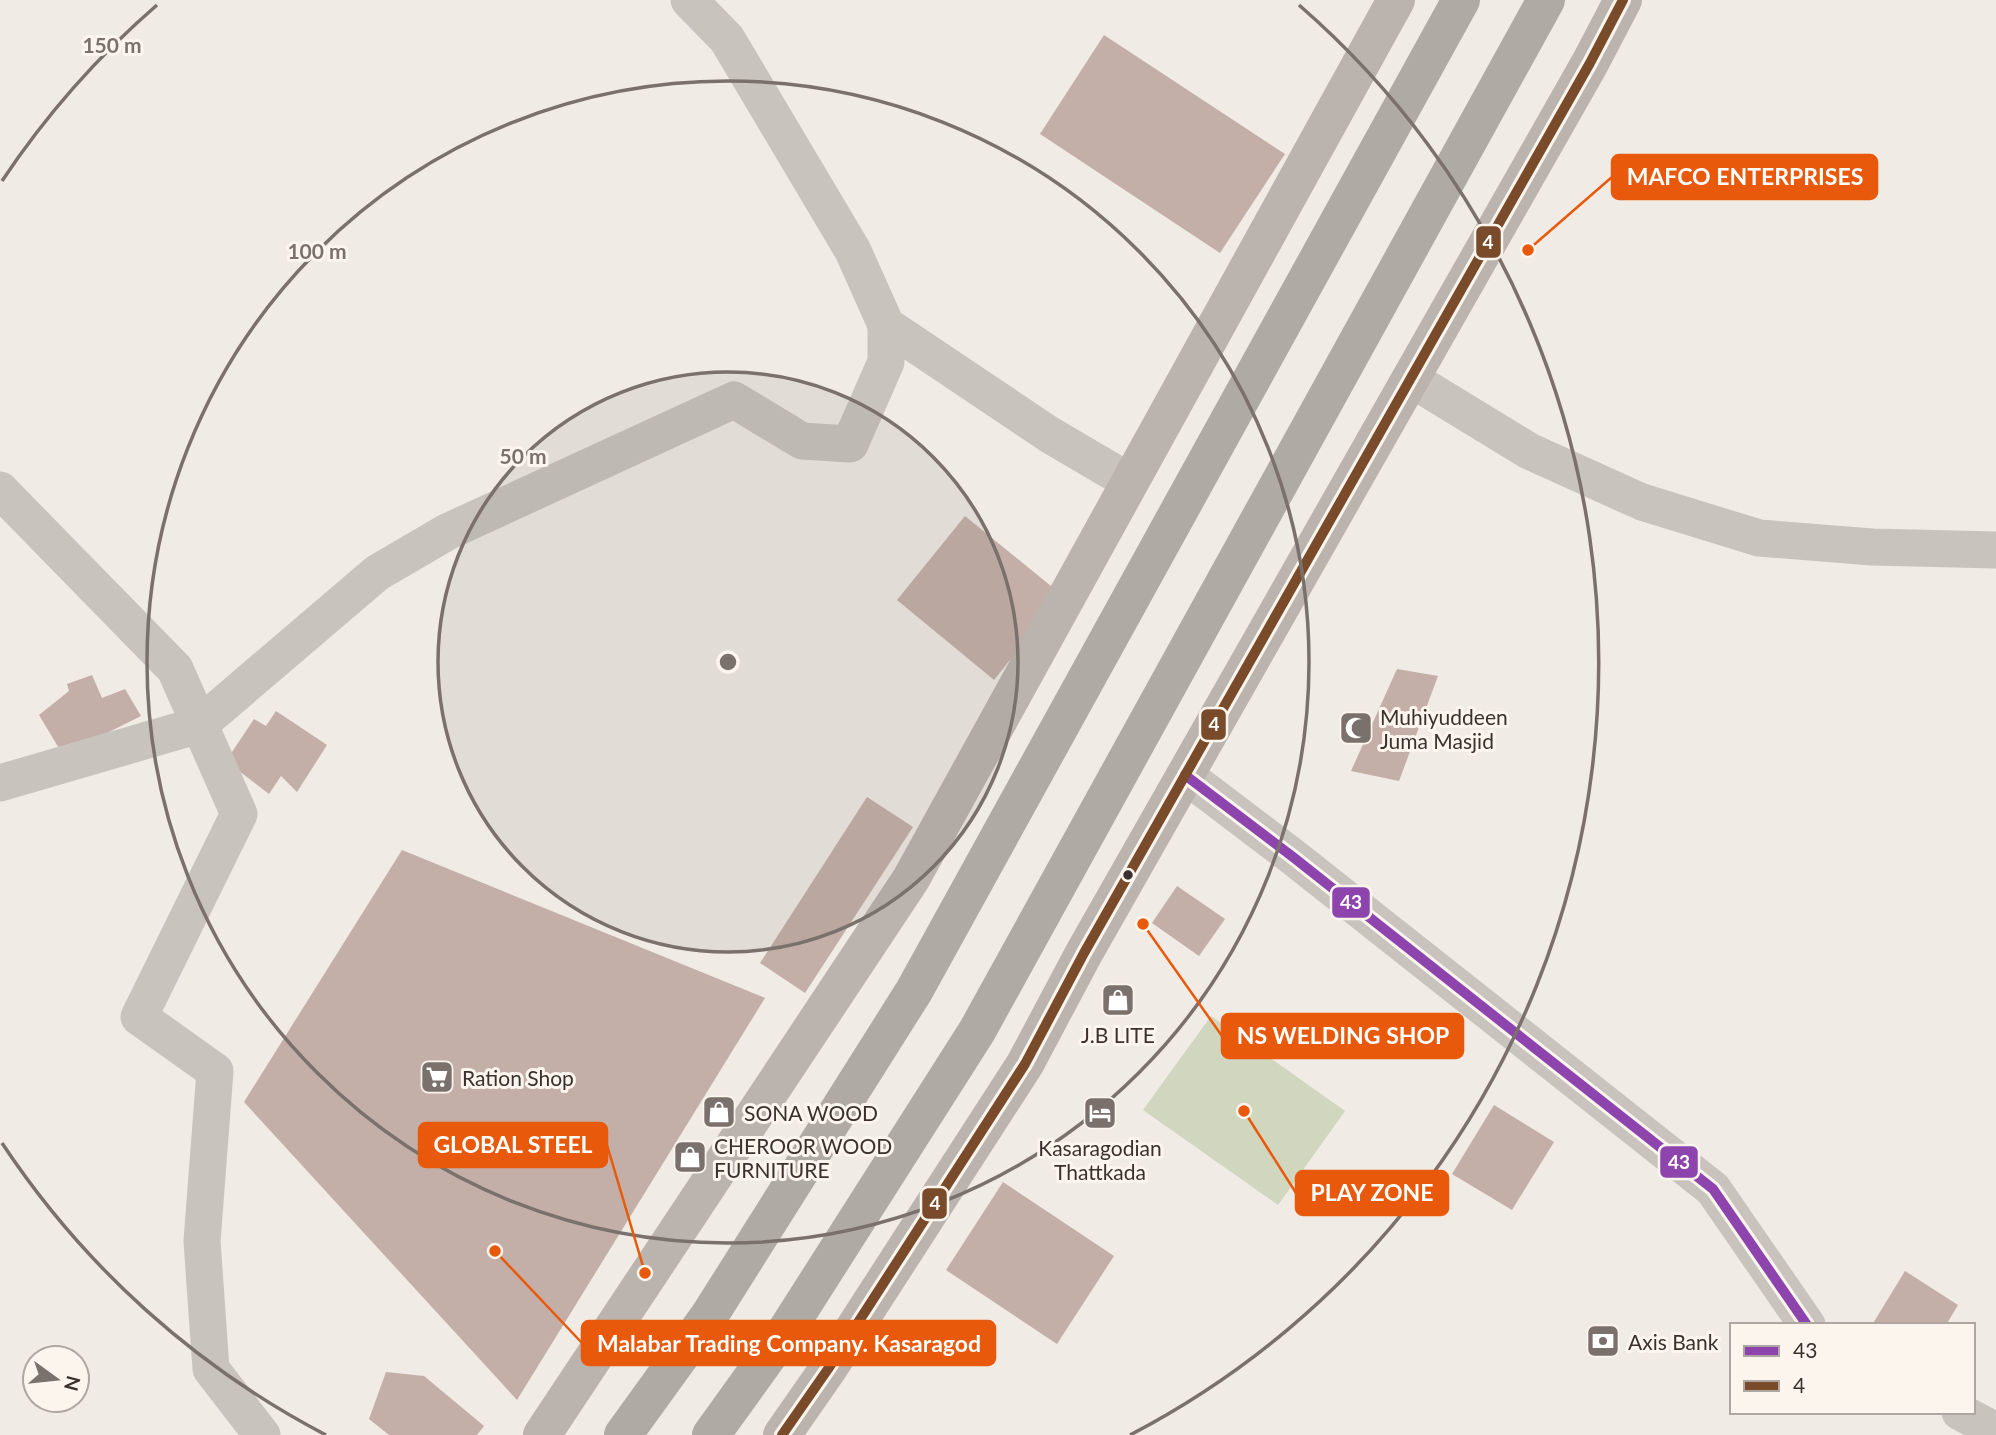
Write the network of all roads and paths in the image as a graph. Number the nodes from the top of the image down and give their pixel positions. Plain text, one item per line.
1 (689, 0) edge
2 (1396, 0) edge
3 (1461, 0) edge
4 (1546, 0) edge
5 (1623, 0) edge
6 (886, 325) junction
7 (1410, 379) junction
8 (1130, 482) junction
9 (0, 490) edge
10 (1996, 550) edge
11 (200, 725) junction
12 (1185, 775) junction
13 (0, 783) edge
14 (1806, 1323) edge
15 (1964, 1414) edge
16 (1996, 1431) edge
17 (262, 1435) edge
18 (542, 1435) edge
19 (623, 1435) edge
20 (711, 1435) edge
21 (782, 1435) edge

1 - 6 street
2 - 8 street
3 - 19 highway
4 - 20 highway
5 - 7 street
6 - 8 street
6 - 11 street
7 - 10 street
7 - 12 street
8 - 18 street
9 - 11 street
11 - 13 street
11 - 17 street
12 - 14 street
12 - 21 street
15 - 16 street

